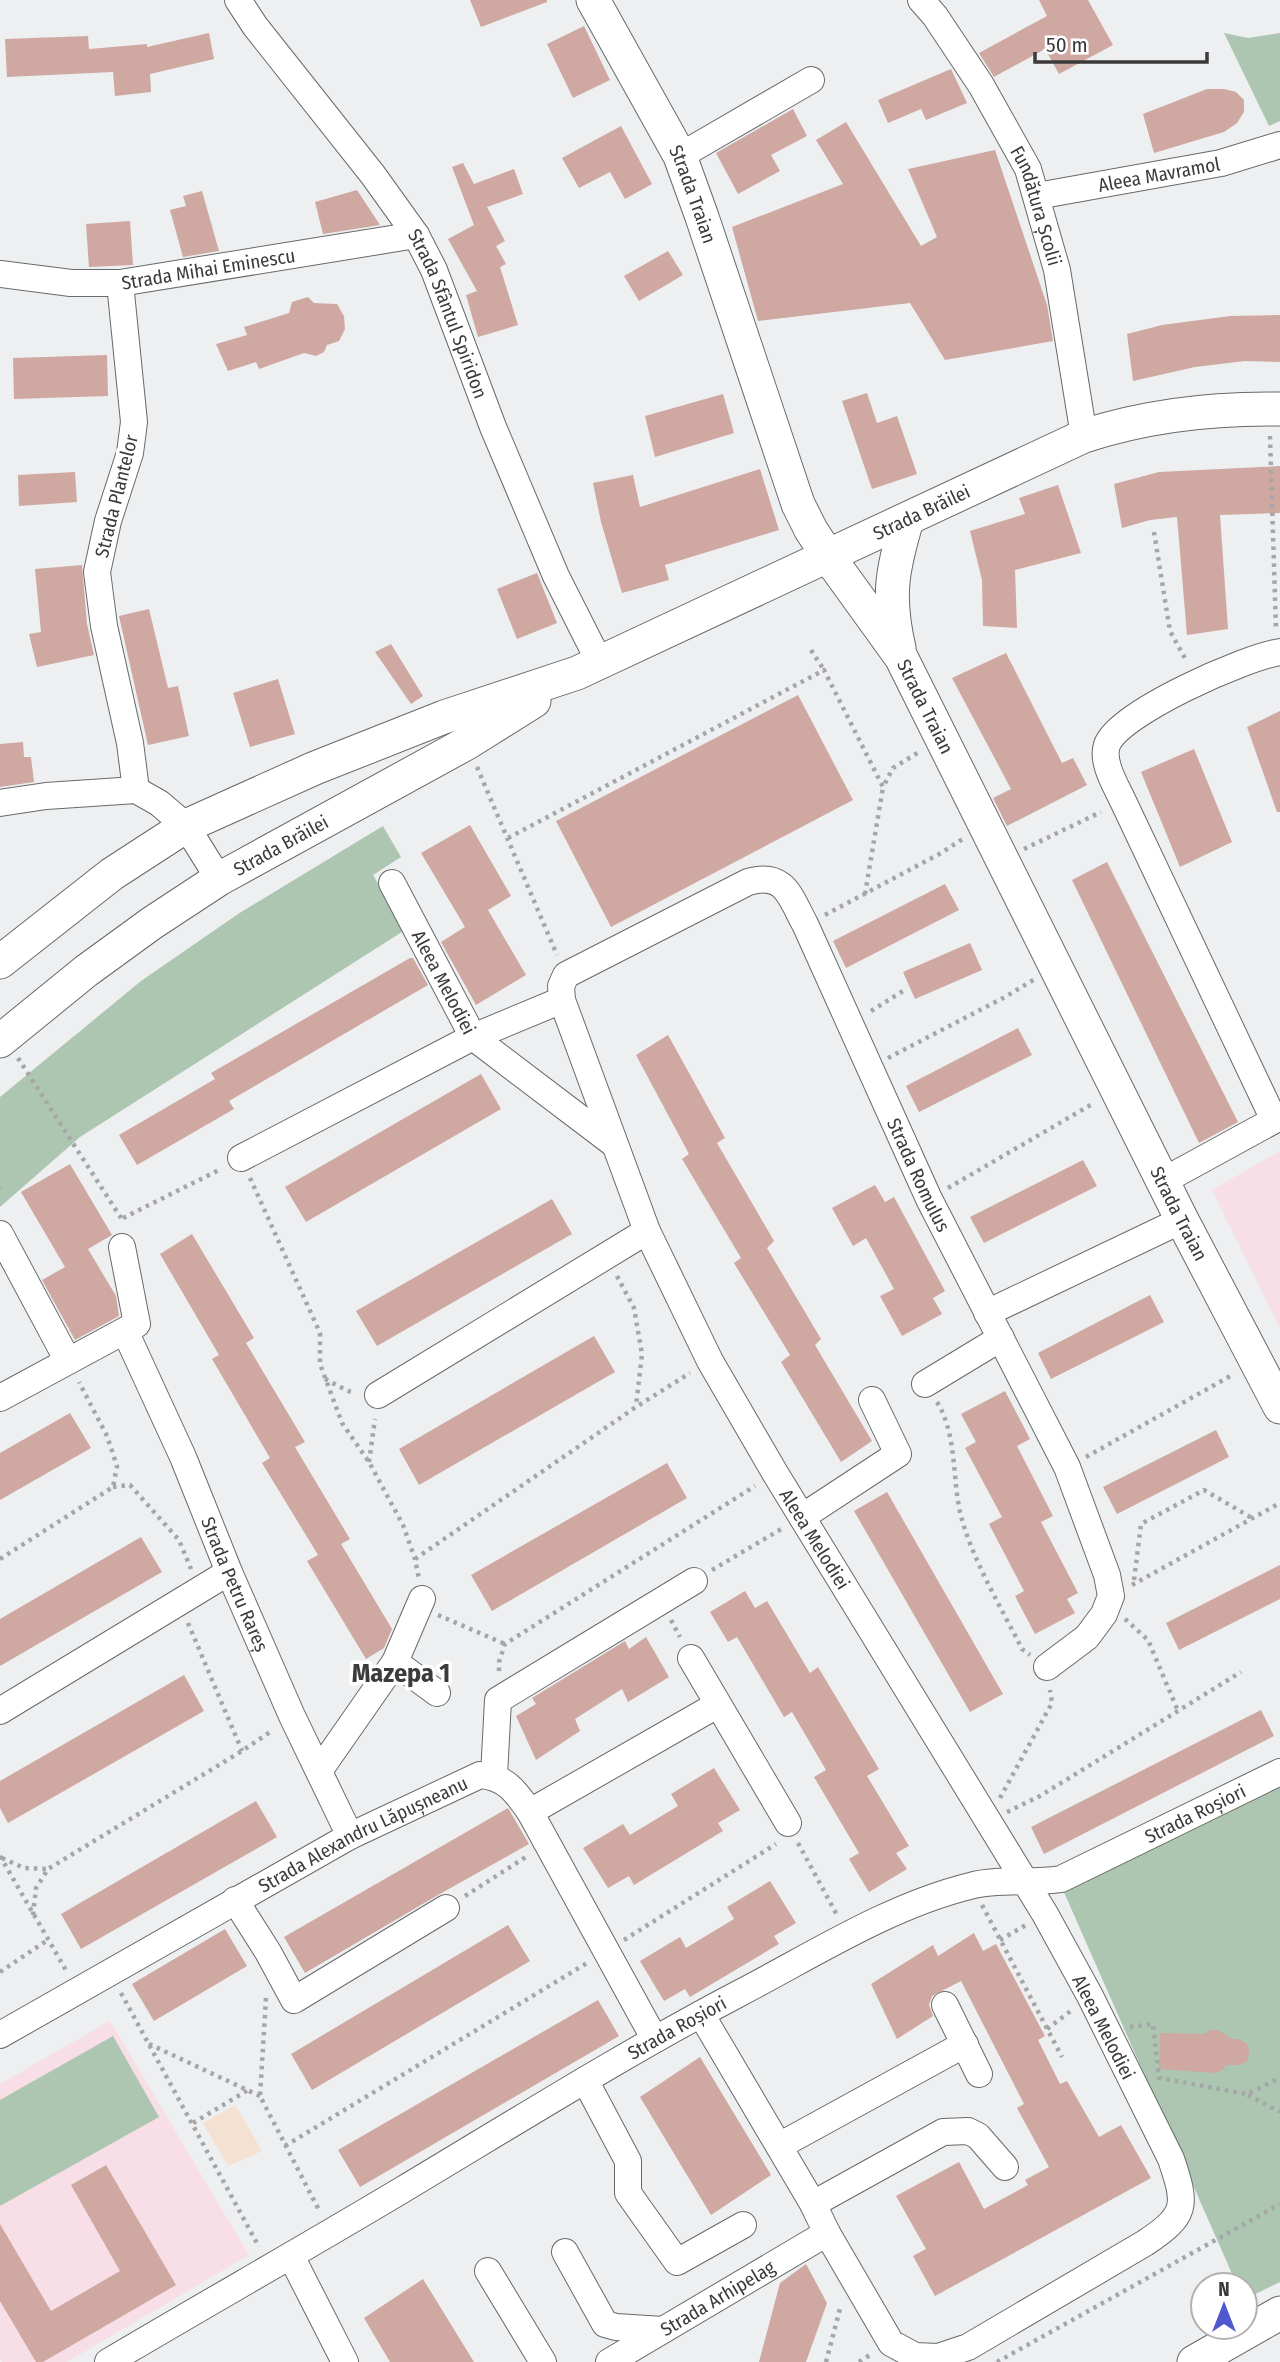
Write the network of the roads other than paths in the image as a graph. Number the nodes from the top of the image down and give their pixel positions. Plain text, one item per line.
1 (238, 0) edge
2 (593, 0) edge
3 (921, 0) edge
4 (811, 80) dead end
5 (1280, 145) edge
6 (680, 156) junction
7 (1037, 196) junction
8 (416, 235) junction
9 (0, 274) edge
10 (120, 283) junction
11 (1274, 409) edge
12 (1084, 436) junction
13 (907, 520) junction
14 (828, 556) junction
15 (1279, 652) edge
16 (901, 657) junction
17 (589, 668) junction
18 (136, 790) junction
19 (0, 803) edge
20 (186, 826) junction
21 (219, 879) junction
22 (392, 883) dead end
23 (0, 962) edge
24 (564, 988) junction
25 (473, 1037) junction
26 (2, 1039) edge
27 (1277, 1118) edge
28 (614, 1144) junction
29 (241, 1158) road end
30 (1163, 1181) junction
31 (1182, 1220) junction
32 (647, 1231) junction
33 (0, 1234) edge
34 (122, 1247) road end
35 (987, 1313) junction
36 (131, 1328) junction
37 (1001, 1338) junction
38 (68, 1361) junction
39 (925, 1384) road end
40 (378, 1395) dead end
41 (1277, 1395) edge
42 (0, 1398) edge
43 (872, 1400) dead end
44 (802, 1517) junction
45 (229, 1572) junction
46 (694, 1581) road end
47 (422, 1599) road end
48 (691, 1658) road end
49 (395, 1662) junction
50 (1046, 1667) road end
51 (437, 1693) dead end
52 (716, 1704) junction
53 (0, 1712) edge
54 (319, 1771) junction
55 (1280, 1772) edge
56 (494, 1776) junction
57 (530, 1812) junction
58 (790, 1828) road end
59 (350, 1836) junction
60 (1023, 1880) junction
61 (236, 1900) junction
62 (446, 1908) road end
63 (945, 2005) dead end
64 (701, 2014) junction
65 (0, 2035) edge
66 (654, 2038) junction
67 (965, 2044) junction
68 (979, 2074) dead end
69 (585, 2081) junction
70 (779, 2146) junction
71 (1005, 2168) dead end
72 (813, 2204) junction
73 (743, 2225) dead end
74 (827, 2233) junction
75 (565, 2252) dead end
76 (281, 2262) junction
77 (488, 2271) dead end
78 (1280, 2314) edge
79 (663, 2330) junction
80 (114, 2360) edge
81 (345, 2362) edge
82 (543, 2362) edge
83 (609, 2362) edge
84 (1194, 2362) edge

1 - 8 street, Strada Sfântul Spiridon
2 - 6 main road, Strada Traian
3 - 7 street, Fundătura Școlii
4 - 6 street
5 - 7 street, Aleea Mavramol
6 - 14 main road, Strada Traian
7 - 12 street, Fundătura Școlii
8 - 10 street, Strada Mihai Eminescu
8 - 17 street, Strada Sfântul Spiridon
9 - 10 street, Strada Mihai Eminescu
10 - 18 street, Strada Plantelor
11 - 12 main road, Strada Brăilei
12 - 13 main road, Strada Brăilei
13 - 14 main road, Strada Brăilei
13 - 16 main road
14 - 16 main road, Strada Traian
14 - 17 main road, Strada Brăilei
15 - 27 street
16 - 30 main road, Strada Traian
17 - 20 main road, Strada Brăilei
17 - 21 main road, Strada Brăilei
18 - 19 street
18 - 20 street
20 - 21 street
20 - 23 main road, Strada Brăilei
21 - 26 main road, Strada Brăilei
22 - 25 street, Aleea Melodiei
24 - 25 street, Strada Romulus
24 - 28 street, Aleea Melodiei
24 - 35 street, Strada Romulus
25 - 28 street, Aleea Melodiei
25 - 29 street, Strada Romulus
27 - 30 street
28 - 32 street, Aleea Melodiei
30 - 31 main road, Strada Traian
31 - 35 street
31 - 41 main road, Strada Traian
32 - 40 street
32 - 44 street, Aleea Melodiei
33 - 38 street
34 - 36 street, Strada Petru Rareș
35 - 37 street, Strada Romulus
36 - 38 street
36 - 45 street, Strada Petru Rareș
37 - 39 street
37 - 50 street, Strada Romulus
38 - 42 street
43 - 44 street
44 - 60 street, Aleea Melodiei
45 - 53 street
45 - 54 street, Strada Petru Rareș
46 - 56 street
47 - 49 street
48 - 52 street
49 - 51 street
49 - 54 street
52 - 57 street
52 - 58 street
54 - 59 street, Strada Petru Rareș
55 - 60 street, Strada Roșiori
56 - 57 street, Strada Alexandru Lăpușneanu
56 - 59 street, Strada Alexandru Lăpușneanu
57 - 66 street, Strada Alexandru Lăpușneanu
59 - 61 street, Strada Alexandru Lăpușneanu
60 - 64 street, Strada Roșiori
60 - 74 street, Aleea Melodiei
61 - 62 street
61 - 65 street, Strada Alexandru Lăpușneanu
63 - 67 street
64 - 66 street, Strada Roșiori
64 - 70 street, Aleea Melodiei
66 - 69 street, Strada Roșiori
67 - 68 street
67 - 70 street
69 - 73 street
69 - 76 street, Strada Roșiori
70 - 72 street, Aleea Melodiei
71 - 72 street
72 - 74 street, Aleea Melodiei
74 - 79 street, Strada Arhipelag
75 - 79 street
76 - 80 street, Strada Roșiori
76 - 81 street
77 - 82 street
78 - 84 main road
79 - 83 street, Strada Arhipelag

